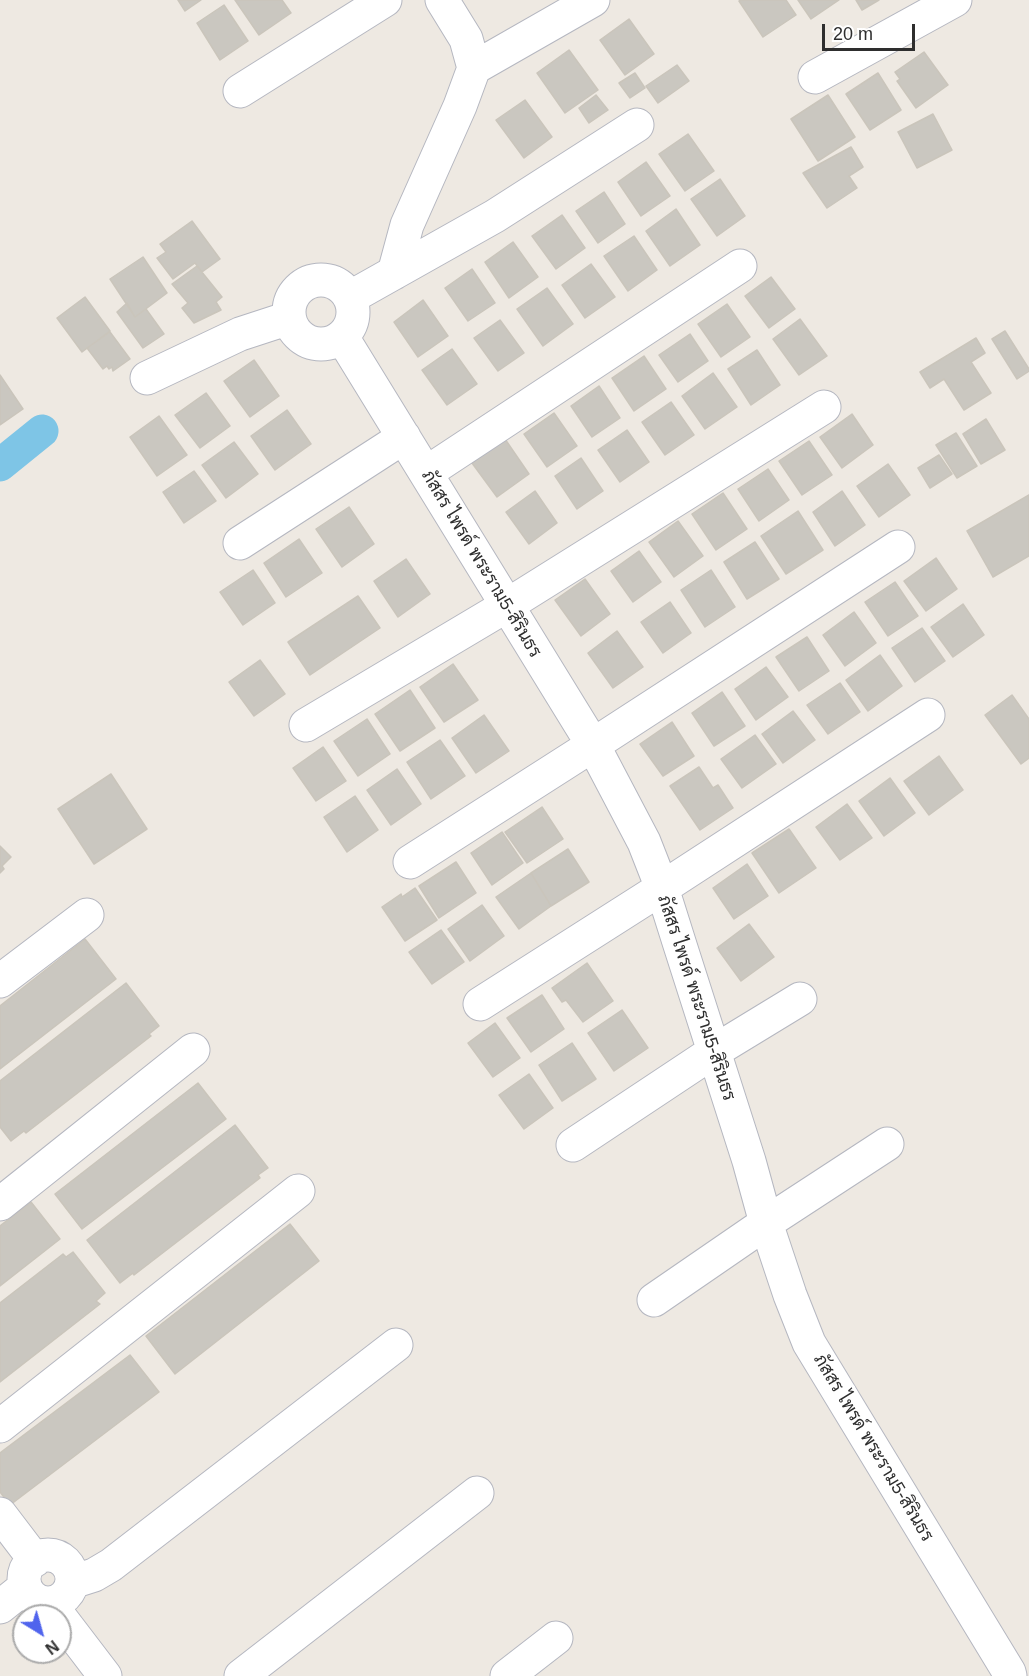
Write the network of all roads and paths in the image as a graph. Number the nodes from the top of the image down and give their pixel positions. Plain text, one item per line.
1 (385, 0) edge
2 (442, 0) edge
3 (593, 0) edge
4 (956, 0) edge
5 (474, 68) junction
6 (815, 76) dead end
7 (240, 91) dead end
8 (637, 125) dead end
9 (740, 266) dead end
10 (394, 273) junction
11 (351, 297) junction
12 (289, 318) junction
13 (342, 337) junction
14 (147, 378) dead end
15 (824, 407) dead end
16 (404, 437) junction
17 (426, 473) junction
18 (240, 543) dead end
19 (898, 547) dead end
20 (506, 606) junction
21 (928, 715) dead end
22 (306, 725) dead end
23 (593, 745) junction
24 (410, 862) dead end
25 (662, 888) junction
26 (87, 915) dead end
27 (0, 981) edge
28 (800, 999) dead end
29 (480, 1004) dead end
30 (193, 1050) dead end
31 (713, 1052) junction
32 (887, 1144) dead end
33 (573, 1145) dead end
34 (298, 1191) dead end
35 (0, 1204) edge
36 (766, 1223) junction
37 (654, 1300) dead end
38 (396, 1345) dead end
39 (0, 1426) edge
40 (477, 1493) dead end
41 (0, 1514) edge
42 (50, 1594) edge
43 (0, 1607) edge
44 (556, 1638) dead end
45 (105, 1676) edge
46 (241, 1676) edge
47 (507, 1676) edge
48 (1010, 1676) edge

1 - 7 street
2 - 5 street
3 - 5 street
4 - 6 street
5 - 10 street
8 - 10 street
9 - 17 street
10 - 11 street
11 - 12 street
11 - 13 street
12 - 13 street
12 - 14 street
13 - 16 street, ภัสสร ไพรด์ พระราม5-สิรินธร
15 - 20 street
16 - 17 street, ภัสสร ไพรด์ พระราม5-สิรินธร
16 - 18 street
17 - 20 street, ภัสสร ไพรด์ พระราม5-สิรินธร
19 - 23 street
20 - 22 street
20 - 23 street, ภัสสร ไพรด์ พระราม5-สิรินธร
21 - 25 street
23 - 24 street
23 - 25 street, ภัสสร ไพรด์ พระราม5-สิรินธร
25 - 29 street
25 - 31 street, ภัสสร ไพรด์ พระราม5-สิรินธร
26 - 27 street
28 - 31 street
30 - 35 street
31 - 33 street
31 - 36 street, ภัสสร ไพรด์ พระราม5-สิรินธร
32 - 36 street
34 - 39 street
36 - 37 street
36 - 48 street, ภัสสร ไพรด์ พระราม5-สิรินธร
38 - 42 street
40 - 46 street
41 - 42 street
42 - 43 street
42 - 45 street
44 - 47 street

